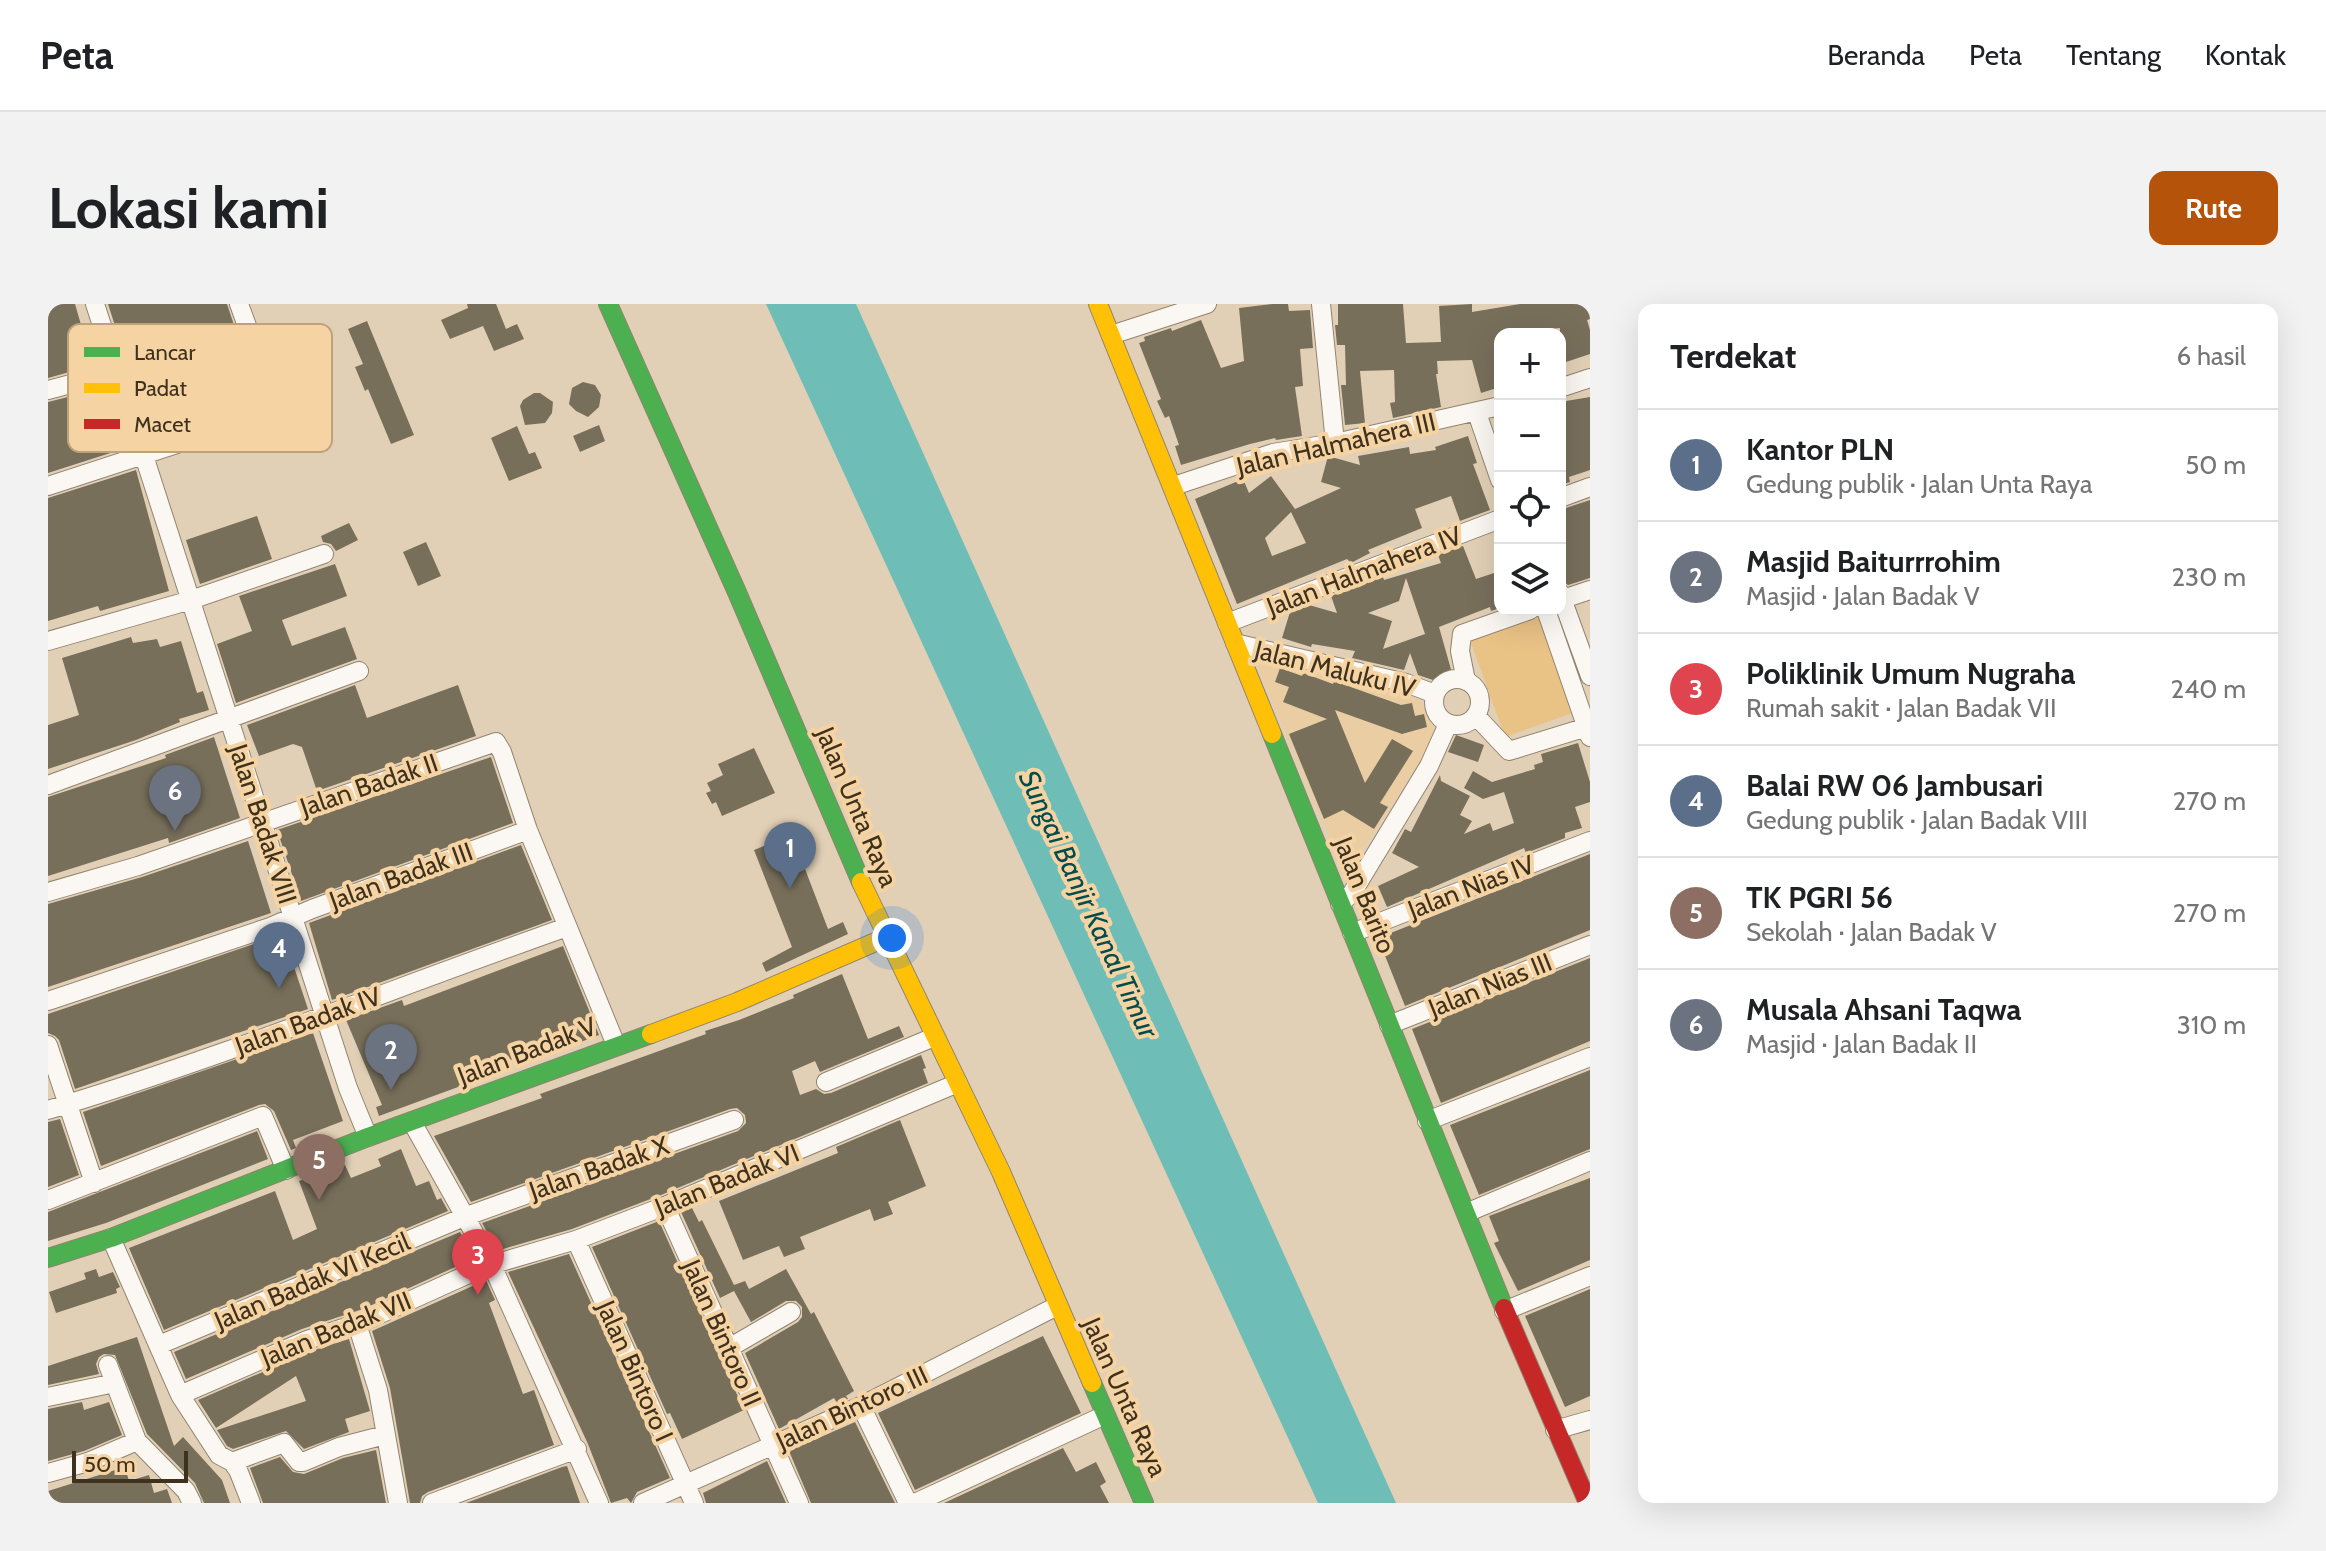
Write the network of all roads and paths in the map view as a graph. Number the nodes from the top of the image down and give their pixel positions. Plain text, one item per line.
1 (95, 304) edge
2 (239, 304) edge
3 (608, 304) edge
4 (1098, 304) edge
5 (1207, 304) edge
6 (1321, 304) edge
7 (102, 324) edge
8 (246, 324) edge
9 (1111, 335) junction
10 (1590, 378) edge
11 (68, 385) edge
12 (1566, 386) edge
13 (48, 390) edge
14 (1494, 408) edge
15 (1477, 413) junction
16 (1335, 443) junction
17 (142, 452) edge
18 (159, 452) edge
19 (144, 457) junction
20 (1497, 472) edge
21 (48, 486) edge
22 (1174, 486) junction
23 (1590, 487) edge
24 (1566, 496) edge
25 (1494, 521) edge
26 (324, 554) dead end
27 (1590, 590) edge
28 (1566, 596) edge
29 (191, 600) junction
30 (1566, 611) edge
31 (1513, 616) edge
32 (1548, 616) edge
33 (1227, 623) junction
34 (48, 641) edge
35 (1235, 643) junction
36 (359, 671) dead end
37 (1590, 676) edge
38 (1466, 681) junction
39 (1435, 694) junction
40 (1476, 716) junction
41 (230, 721) junction
42 (1448, 724) junction
43 (1589, 730) edge
44 (48, 785) edge
45 (263, 822) junction
46 (528, 830) junction
47 (1590, 841) edge
48 (48, 892) edge
49 (1340, 904) junction
50 (294, 918) junction
51 (567, 927) junction
52 (1352, 933) junction
53 (887, 937) junction
54 (1590, 945) edge
55 (48, 1001) edge
56 (325, 1016) junction
57 (1389, 1025) junction
58 (934, 1037) junction
59 (48, 1045) edge
60 (616, 1045) junction
61 (1590, 1057) edge
62 (826, 1082) dead end
63 (958, 1083) junction
64 (68, 1104) junction
65 (48, 1110) edge
66 (734, 1120) dead end
67 (1427, 1121) junction
68 (412, 1122) junction
69 (368, 1137) junction
70 (1590, 1161) edge
71 (286, 1170) junction
72 (94, 1183) junction
73 (48, 1200) edge
74 (665, 1206) junction
75 (1466, 1213) junction
76 (464, 1217) junction
77 (111, 1238) junction
78 (576, 1240) junction
79 (48, 1258) edge
80 (492, 1264) junction
81 (1590, 1276) edge
82 (1057, 1306) junction
83 (1504, 1311) junction
84 (791, 1312) dead end
85 (357, 1324) junction
86 (159, 1345) junction
87 (729, 1348) junction
88 (108, 1365) dead end
89 (115, 1383) junction
90 (180, 1395) junction
91 (48, 1397) edge
92 (861, 1406) junction
93 (1105, 1415) junction
94 (1590, 1420) edge
95 (1555, 1430) junction
96 (385, 1435) junction
97 (137, 1441) junction
98 (773, 1446) junction
99 (577, 1449) junction
100 (232, 1462) junction
101 (48, 1473) edge
102 (686, 1486) junction
103 (192, 1503) edge
104 (251, 1503) edge
105 (398, 1503) edge
106 (432, 1503) edge
107 (599, 1503) edge
108 (643, 1503) edge
109 (694, 1503) edge
110 (799, 1503) edge
111 (908, 1503) edge
112 (915, 1503) edge
113 (1144, 1503) edge
114 (1588, 1503) edge

1 - 7 street, Jalan Badak VIII
2 - 8 street
3 - 53 street, Jalan Unta Raya
4 - 9 street, Jalan Barito
5 - 9 street
6 - 16 street
9 - 22 street, Jalan Barito
10 - 12 street
11 - 13 street
14 - 15 street, Jalan Halmahera III
15 - 16 street, Jalan Halmahera III
15 - 20 street
16 - 22 street, Jalan Halmahera III
17 - 19 street, Jalan Badak VIII
18 - 19 street
19 - 21 street
19 - 29 street, Jalan Badak VIII
22 - 33 street, Jalan Barito
23 - 24 street
25 - 33 street, Jalan Halmahera IV
26 - 29 street
27 - 28 street
29 - 34 street
29 - 41 street, Jalan Badak VIII
30 - 37 street
31 - 38 street
32 - 43 street
33 - 35 street, Jalan Barito
35 - 39 street, Jalan Maluku IV
35 - 49 street, Jalan Barito
36 - 41 street
38 - 39 street
38 - 40 street
39 - 42 street
40 - 42 street
40 - 43 street
41 - 44 street
41 - 45 street, Jalan Badak VIII
42 - 49 street
45 - 46 street, Jalan Badak II
45 - 48 street, Jalan Badak II
45 - 50 street, Jalan Badak VIII
46 - 50 street, Jalan Badak III
46 - 51 street
47 - 52 street, Jalan Nias IV
49 - 52 street, Jalan Barito
50 - 55 street, Jalan Badak III
50 - 56 street, Jalan Badak VIII
51 - 56 street, Jalan Badak IV
51 - 60 street
52 - 57 street, Jalan Barito
53 - 58 street, Jalan Unta Raya
53 - 60 street, Jalan Badak V
54 - 57 street, Jalan Nias III
56 - 64 street, Jalan Badak IV
56 - 69 street, Jalan Badak VIII
57 - 67 street, Jalan Barito
58 - 62 street
58 - 63 street, Jalan Unta Raya
59 - 64 street
60 - 68 street, Jalan Badak V
61 - 67 street
63 - 74 street, Jalan Badak VI
63 - 82 street, Jalan Unta Raya
64 - 65 street, Jalan Badak IV
64 - 72 street
66 - 76 street, Jalan Badak X
67 - 75 street, Jalan Barito
68 - 69 street, Jalan Badak V
68 - 76 street
69 - 71 street, Jalan Badak V
70 - 75 street
71 - 72 street
71 - 77 street, Jalan Badak V
72 - 73 street
74 - 78 street, Jalan Badak VI
74 - 87 street, Jalan Bintoro II
75 - 83 street, Jalan Barito
76 - 80 street
76 - 86 street, Jalan Badak VI Kecil
77 - 79 street, Jalan Badak V
77 - 86 street
78 - 80 street, Jalan Badak VI
78 - 102 street, Jalan Bintoro I
80 - 85 street, Jalan Badak VII
80 - 99 street
81 - 83 street
82 - 92 street, Jalan Bintoro III
82 - 93 street, Jalan Unta Raya
83 - 95 street, Jalan Barito
84 - 87 street
85 - 90 street, Jalan Badak VII
85 - 96 street
86 - 90 street
87 - 98 street, Jalan Bintoro II
88 - 89 street
89 - 91 street
89 - 97 street
90 - 100 street
92 - 98 street, Jalan Bintoro III
92 - 111 street
93 - 112 street
93 - 113 street, Jalan Unta Raya
94 - 95 street
95 - 114 street, Jalan Barito
96 - 100 street
96 - 105 street
97 - 101 street
97 - 103 street
98 - 102 street, Jalan Bintoro III
98 - 110 street, Jalan Bintoro II
99 - 106 street
99 - 107 street
100 - 104 street
102 - 108 street, Jalan Bintoro III
102 - 109 street, Jalan Bintoro I

